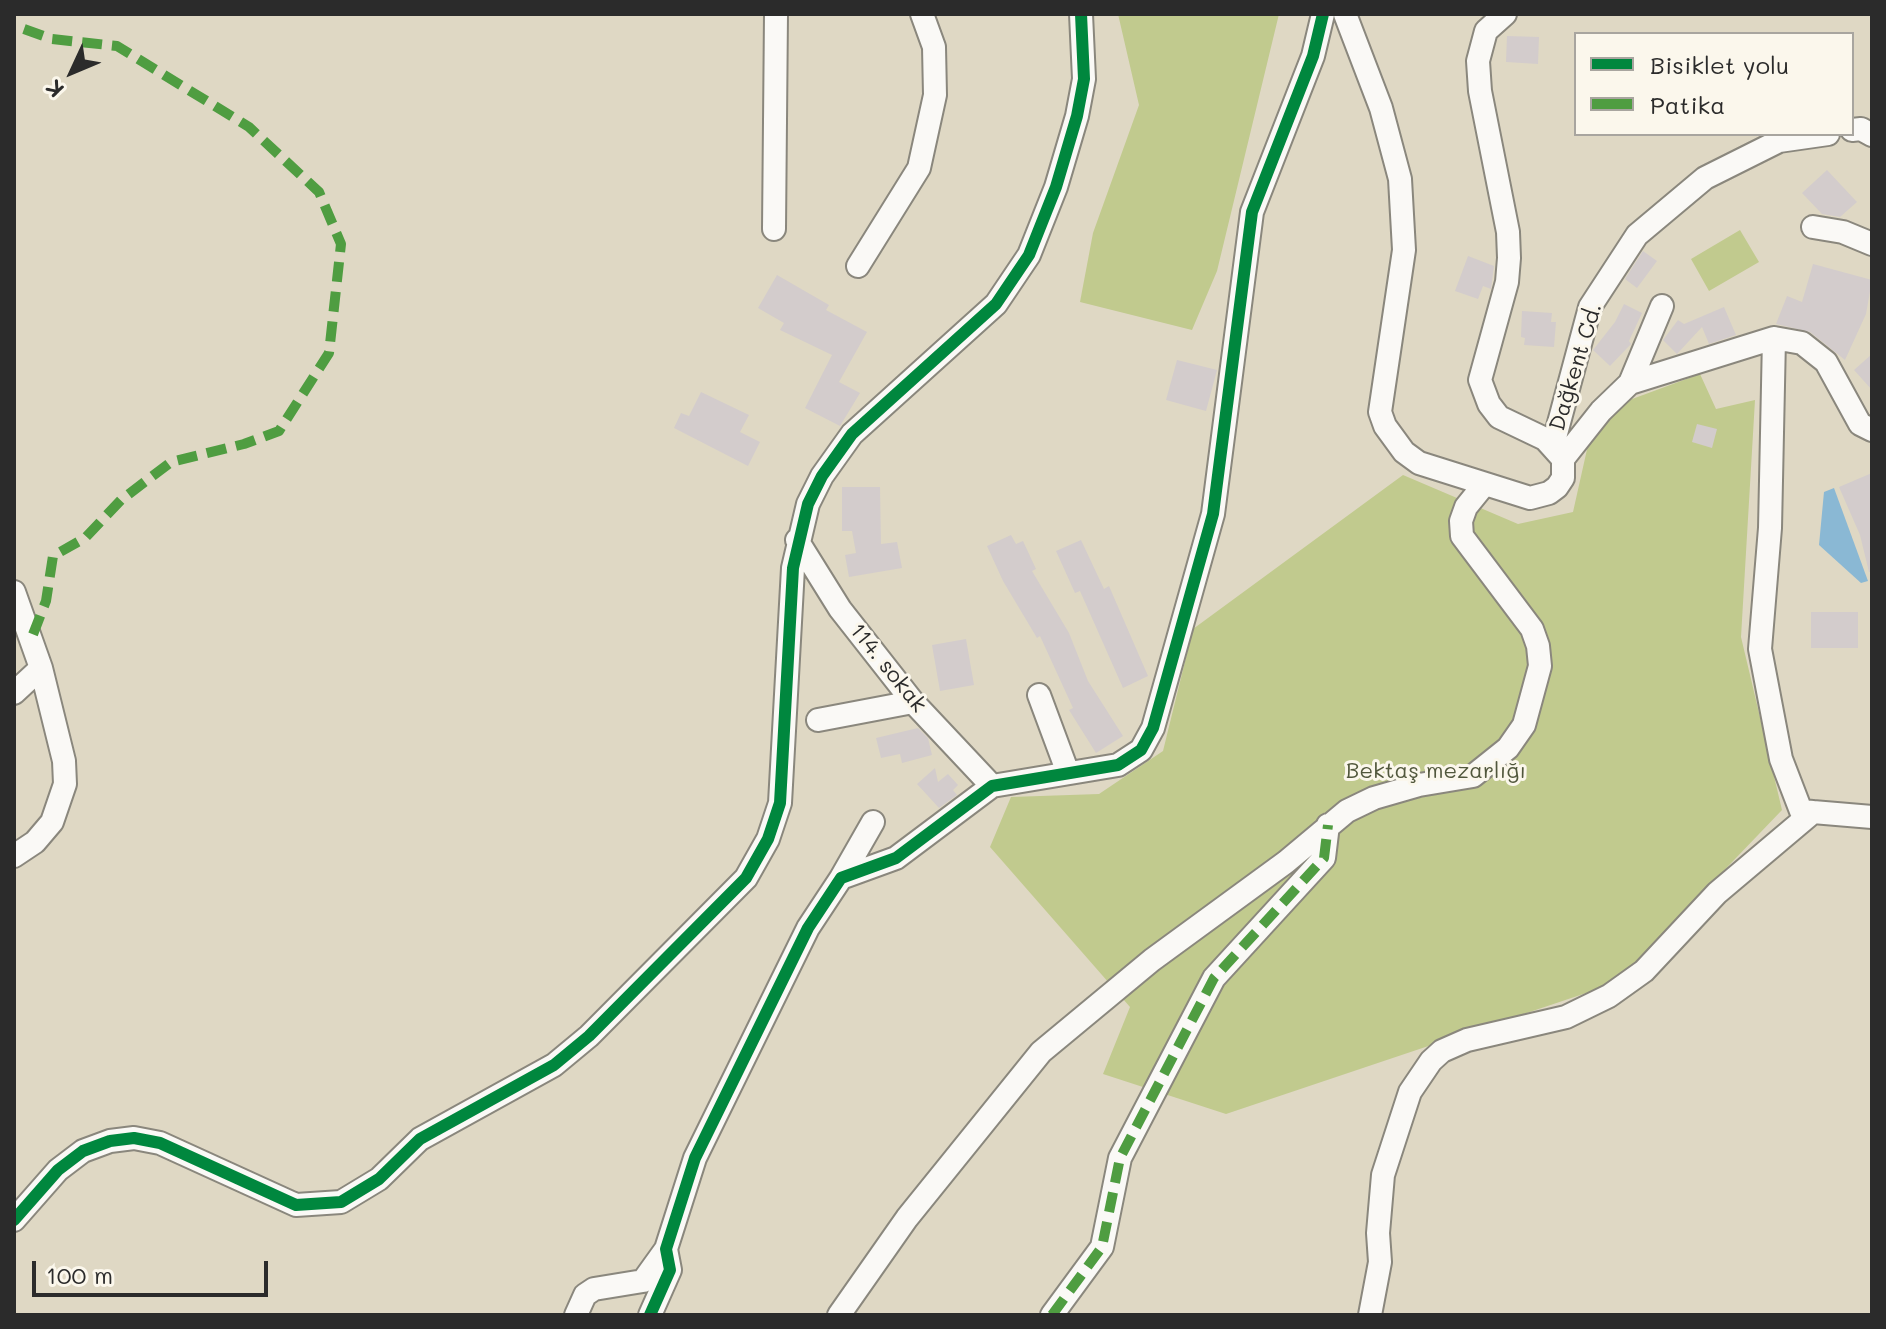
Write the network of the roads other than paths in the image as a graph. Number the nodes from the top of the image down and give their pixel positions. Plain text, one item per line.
1 (776, 14) edge
2 (922, 14) edge
3 (1081, 14) edge
4 (1323, 14) edge
5 (1345, 14) edge
6 (1505, 14) edge
7 (1814, 136) edge
8 (1813, 227) dead end
9 (774, 229) dead end
10 (1872, 244) edge
11 (858, 266) dead end
12 (1662, 306) dead end
13 (1774, 338) junction
14 (1630, 383) junction
15 (1872, 430) edge
16 (1558, 452) junction
17 (1483, 486) junction
18 (797, 540) junction
19 (14, 592) edge
20 (41, 668) junction
21 (14, 693) edge
22 (1039, 695) dead end
23 (913, 702) junction
24 (818, 720) dead end
25 (1068, 773) junction
26 (992, 786) junction
27 (1813, 812) junction
28 (1872, 817) edge
29 (873, 822) dead end
30 (1328, 825) junction
31 (14, 856) edge
32 (841, 878) junction
33 (14, 1220) edge
34 (666, 1249) junction
35 (576, 1315) edge
36 (650, 1315) edge
37 (839, 1315) edge
38 (1052, 1315) edge
39 (1370, 1315) edge

1 - 9 street
2 - 11 street
3 - 18 street
4 - 25 street
5 - 17 street
6 - 16 street
7 - 16 street, Dağkent Cd.
8 - 10 street
12 - 14 street
13 - 14 street
13 - 15 street
13 - 27 street
14 - 16 street
16 - 17 street
17 - 30 street
18 - 23 street, 114. sokak
18 - 33 street
19 - 20 street
20 - 21 street
20 - 31 street
22 - 25 street
23 - 24 street
23 - 26 street, 114. sokak
25 - 26 street
26 - 32 street
27 - 28 street
27 - 39 street
29 - 32 street
30 - 37 street
30 - 38 street
32 - 34 street
34 - 35 street
34 - 36 street

